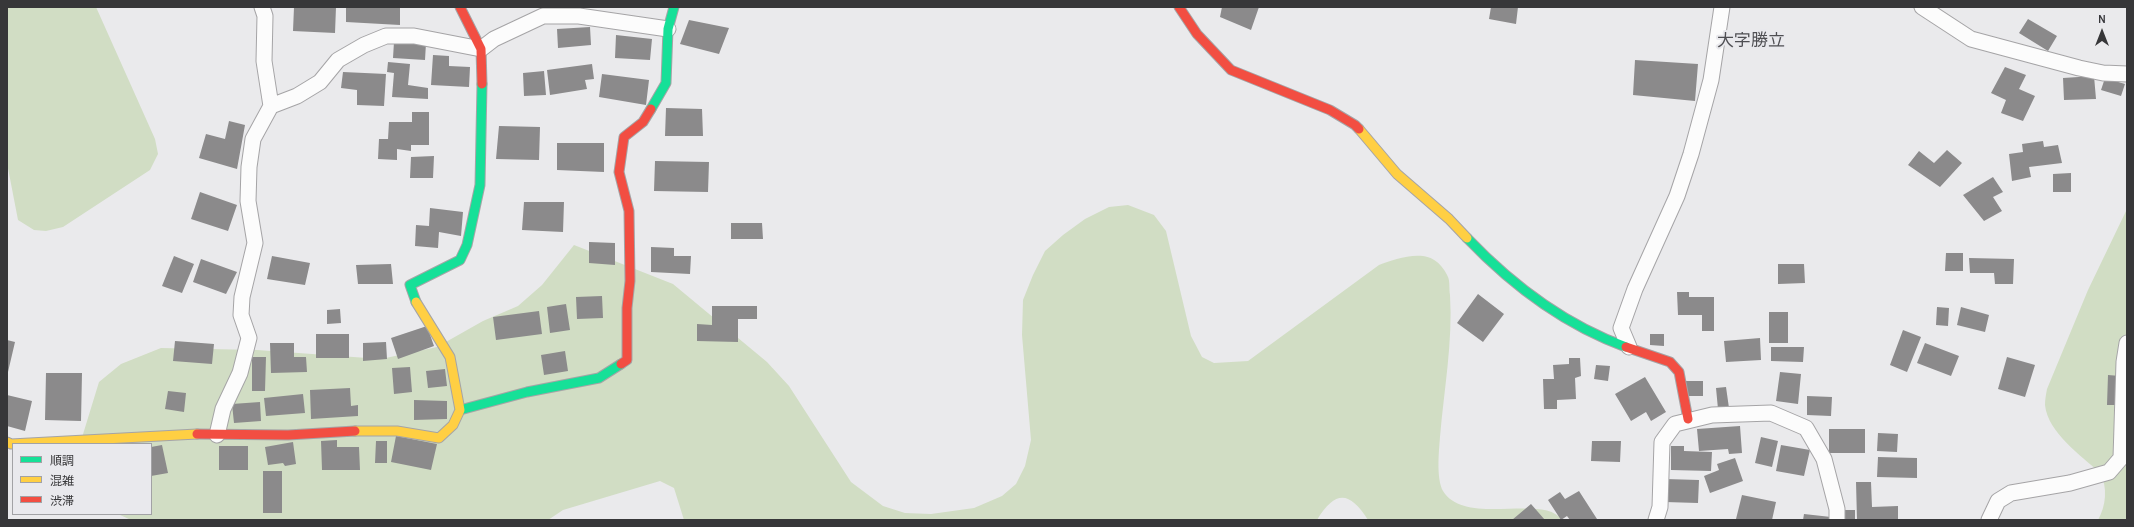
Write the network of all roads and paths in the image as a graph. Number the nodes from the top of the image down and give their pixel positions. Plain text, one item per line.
1 (262, 7) edge
2 (460, 7) edge
3 (674, 7) edge
4 (1179, 7) edge
5 (1722, 7) edge
6 (1922, 7) edge
7 (668, 29) junction
8 (481, 48) junction
9 (2127, 74) edge
10 (271, 106) junction
11 (2127, 343) edge
12 (1629, 347) junction
13 (460, 410) junction
14 (1688, 419) junction
15 (217, 435) junction
16 (28, 443) edge
17 (1656, 520) edge
18 (1837, 520) edge
19 (1989, 520) edge

1 - 10 street
2 - 8 street
3 - 7 street
4 - 12 street
5 - 12 street
6 - 9 street
7 - 8 street
7 - 13 street
8 - 10 street
8 - 13 street
10 - 15 street
11 - 19 street
12 - 14 street
13 - 15 street
14 - 17 street
14 - 18 street
15 - 16 street

